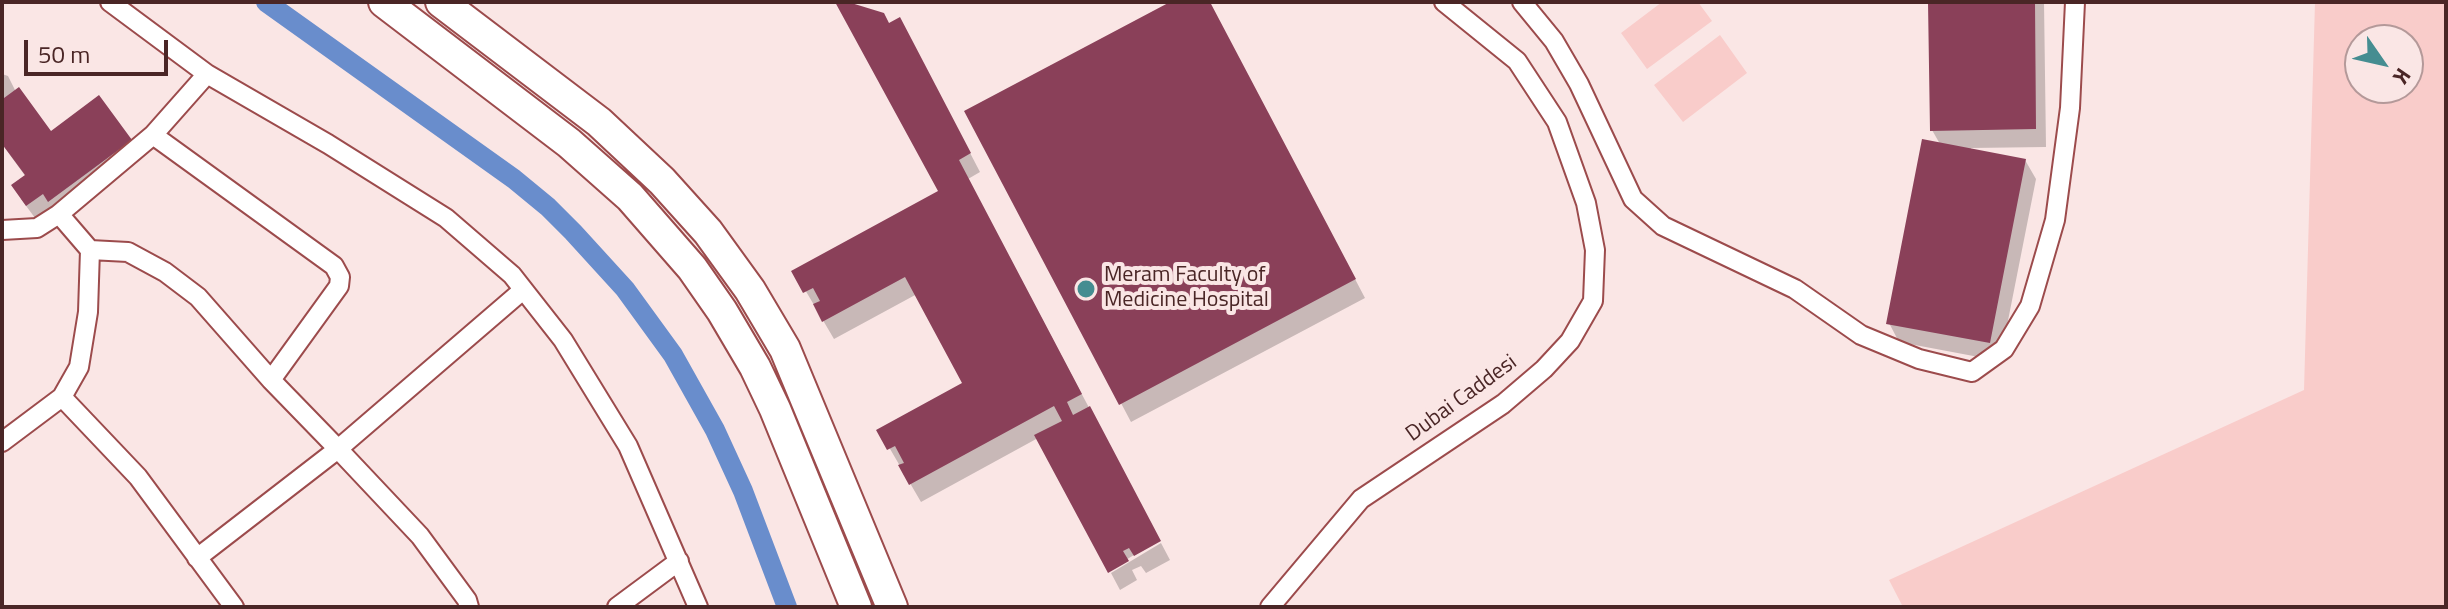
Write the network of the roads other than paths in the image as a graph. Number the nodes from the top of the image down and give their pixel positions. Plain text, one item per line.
1 (110, 2) edge
2 (384, 2) edge
3 (441, 2) edge
4 (1444, 2) edge
5 (1522, 2) edge
6 (2075, 2) edge
7 (207, 74) junction
8 (153, 135) junction
9 (59, 214) junction
10 (2, 230) edge
11 (90, 250) junction
12 (523, 290) junction
13 (271, 380) junction
14 (62, 397) junction
15 (2, 442) edge
16 (338, 449) junction
17 (197, 558) junction
18 (679, 561) junction
19 (234, 607) edge
20 (469, 607) edge
21 (617, 607) edge
22 (698, 607) edge
23 (856, 607) edge
24 (892, 607) edge
25 (1270, 607) edge

1 - 7 street
2 - 23 main road
3 - 24 main road
4 - 25 street, Dubai Caddesi
5 - 6 street
7 - 8 street
7 - 12 street
8 - 9 street
8 - 13 street
9 - 10 street
9 - 11 street
11 - 13 street
11 - 14 street
12 - 16 street
12 - 18 street
13 - 16 street
14 - 15 street
14 - 17 street
16 - 17 street
16 - 20 street
17 - 19 street
18 - 21 street
18 - 22 street

